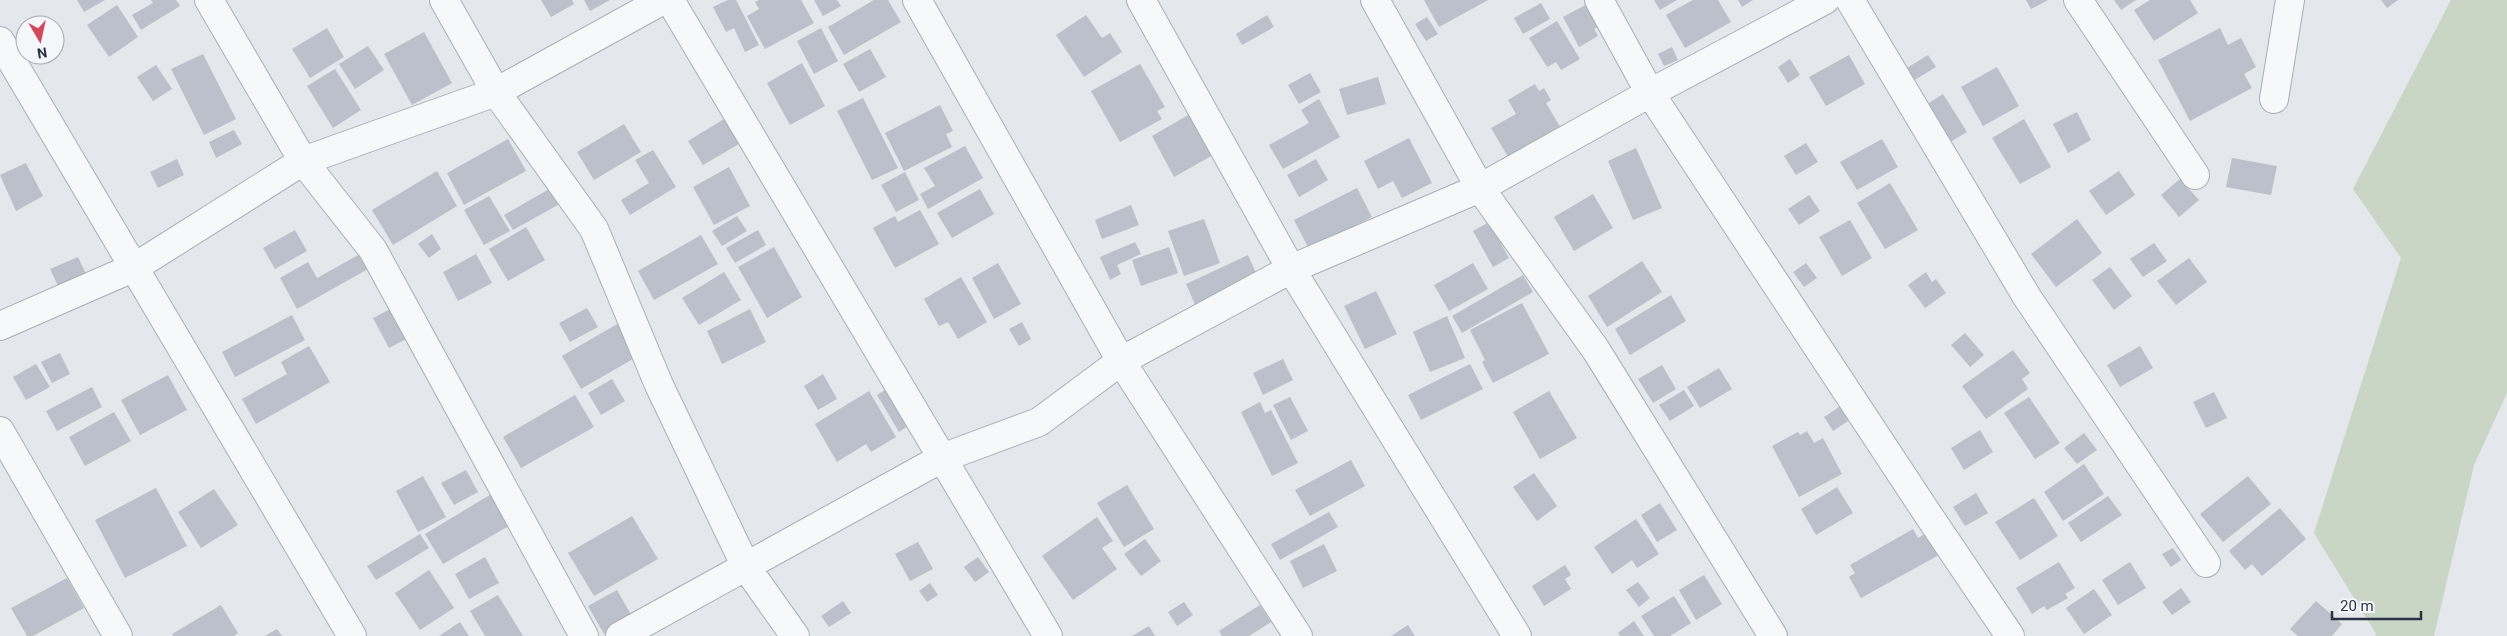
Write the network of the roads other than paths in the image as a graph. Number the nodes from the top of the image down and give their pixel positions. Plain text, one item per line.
1 (208, 0) edge
2 (444, 0) edge
3 (663, 0) edge
4 (670, 0) edge
5 (917, 0) edge
6 (1141, 0) edge
7 (1375, 0) edge
8 (1599, 0) edge
9 (1825, 0) edge
10 (1850, 0) edge
11 (2078, 0) edge
12 (2290, 0) edge
13 (0, 42) edge
14 (496, 92) junction
15 (1650, 93) junction
16 (2274, 99) dead end
17 (303, 161) junction
18 (2195, 175) dead end
19 (1480, 188) junction
20 (135, 267) junction
21 (1291, 269) junction
22 (0, 326) edge
23 (1121, 361) junction
24 (0, 431) edge
25 (942, 458) junction
26 (2206, 563) dead end
27 (746, 567) junction
28 (118, 636) edge
29 (352, 636) edge
30 (584, 636) edge
31 (620, 636) edge
32 (795, 636) edge
33 (1048, 636) edge
34 (1298, 636) edge
35 (1517, 636) edge
36 (1773, 636) edge
37 (2010, 636) edge

1 - 17 street
2 - 14 street
3 - 14 street
4 - 25 street
5 - 23 street
6 - 21 street
7 - 19 street
8 - 15 street
9 - 15 street
10 - 26 street
11 - 18 street
12 - 16 street
13 - 20 street
14 - 17 street
14 - 27 street
15 - 19 street
15 - 37 street
17 - 20 street
17 - 30 street
19 - 21 street
19 - 36 street
20 - 22 street
20 - 29 street
21 - 23 street
21 - 35 street
23 - 25 street
23 - 34 street
24 - 28 street
25 - 27 street
25 - 33 street
27 - 31 street
27 - 32 street

